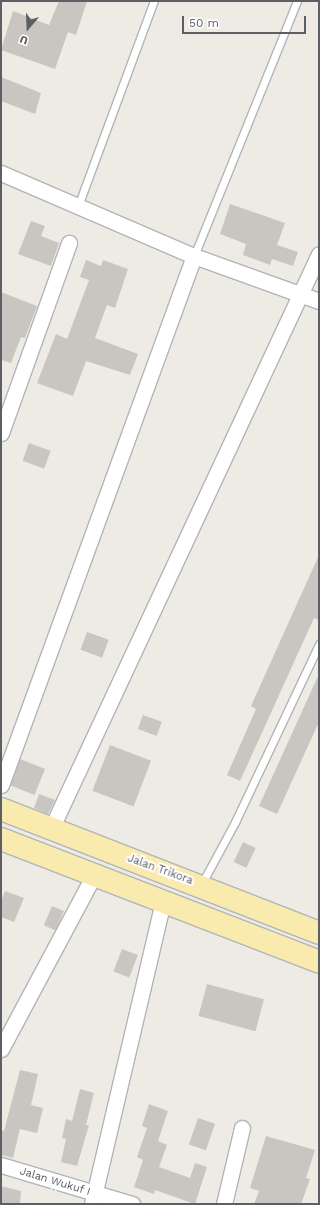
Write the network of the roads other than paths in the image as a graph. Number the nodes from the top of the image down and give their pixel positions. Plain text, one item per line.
1 (154, 1) edge
2 (297, 1) edge
3 (1, 173) edge
4 (78, 206) junction
5 (69, 243) dead end
6 (319, 254) edge
7 (194, 256) junction
8 (302, 295) junction
9 (319, 301) edge
10 (1, 433) edge
11 (319, 644) edge
12 (1, 786) edge
13 (1, 809) edge
14 (51, 829) junction
15 (1, 839) edge
16 (94, 875) junction
17 (200, 885) junction
18 (163, 902) junction
19 (319, 933) edge
20 (319, 962) edge
21 (1, 1049) edge
22 (242, 1128) dead end
23 (1, 1166) edge
24 (93, 1199) edge
25 (132, 1204) edge
26 (224, 1204) edge

1 - 4 lane
2 - 7 lane
3 - 4 street
4 - 7 street
5 - 10 street
6 - 8 street
7 - 8 street
7 - 12 street
8 - 9 street
8 - 14 street
11 - 17 lane
13 - 14 main road, Jalan Trikora
14 - 17 main road, Jalan Trikora
15 - 16 main road
16 - 18 main road
16 - 21 street
17 - 19 main road, Jalan Trikora
18 - 20 main road
18 - 24 street
22 - 26 street
23 - 24 street, Jalan Wukuf I
24 - 25 street, Jalan Wukuf I

